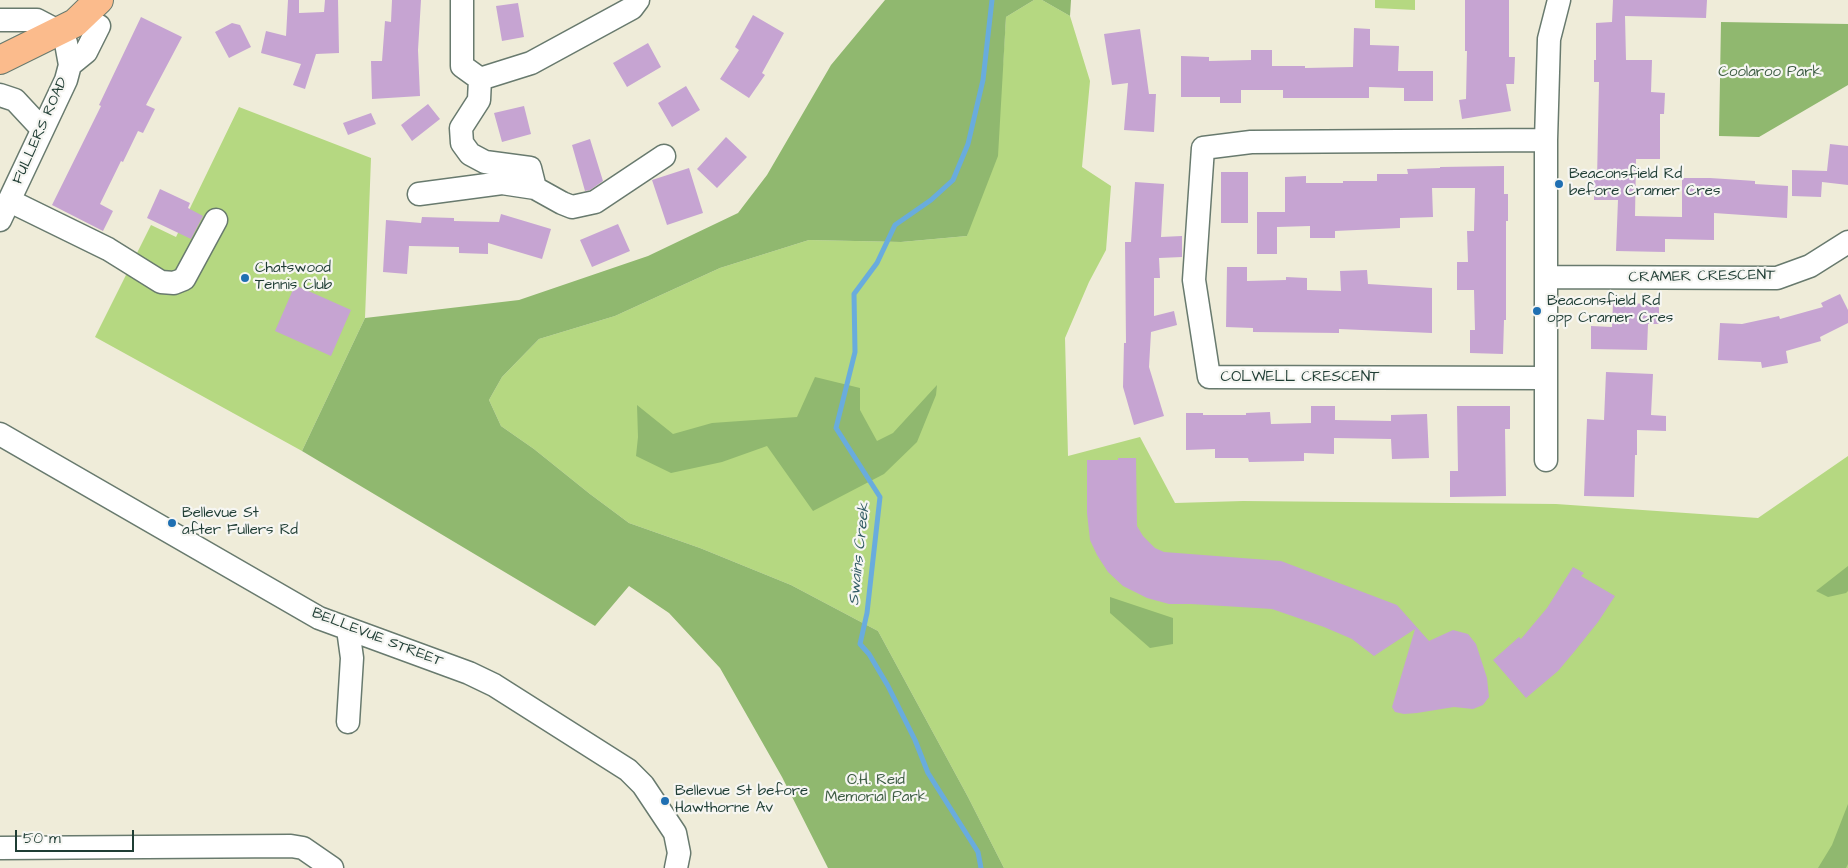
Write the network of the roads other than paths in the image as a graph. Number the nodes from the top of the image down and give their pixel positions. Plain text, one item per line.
1 (462, 0) edge
2 (638, 0) edge
3 (1559, 0) edge
4 (99, 13) edge
5 (0, 20) edge
6 (60, 32) junction
7 (0, 60) edge
8 (70, 65) junction
9 (480, 78) junction
10 (0, 96) edge
11 (42, 129) junction
12 (1546, 140) junction
13 (664, 156) dead end
14 (535, 188) junction
15 (419, 194) dead end
16 (5, 211) edge
17 (216, 220) dead end
18 (1848, 242) edge
19 (1547, 277) junction
20 (1546, 378) junction
21 (0, 434) edge
22 (1546, 460) dead end
23 (348, 629) junction
24 (348, 722) dead end
25 (0, 848) edge
26 (332, 868) edge
27 (676, 868) edge

1 - 9 street
2 - 9 street
3 - 12 street
4 - 6 main road
4 - 8 street
5 - 6 street
6 - 7 main road
6 - 8 street, FULLERS ROAD
8 - 11 street, FULLERS ROAD
9 - 14 street
10 - 11 street
11 - 16 street, FULLERS ROAD
12 - 19 street
12 - 20 street, COLWELL CRESCENT
13 - 14 street
14 - 15 street
16 - 17 street
18 - 19 street, CRAMER CRESCENT
19 - 20 street
20 - 22 street
21 - 23 street, BELLEVUE STREET
23 - 24 street
23 - 27 street, BELLEVUE STREET
25 - 26 street

